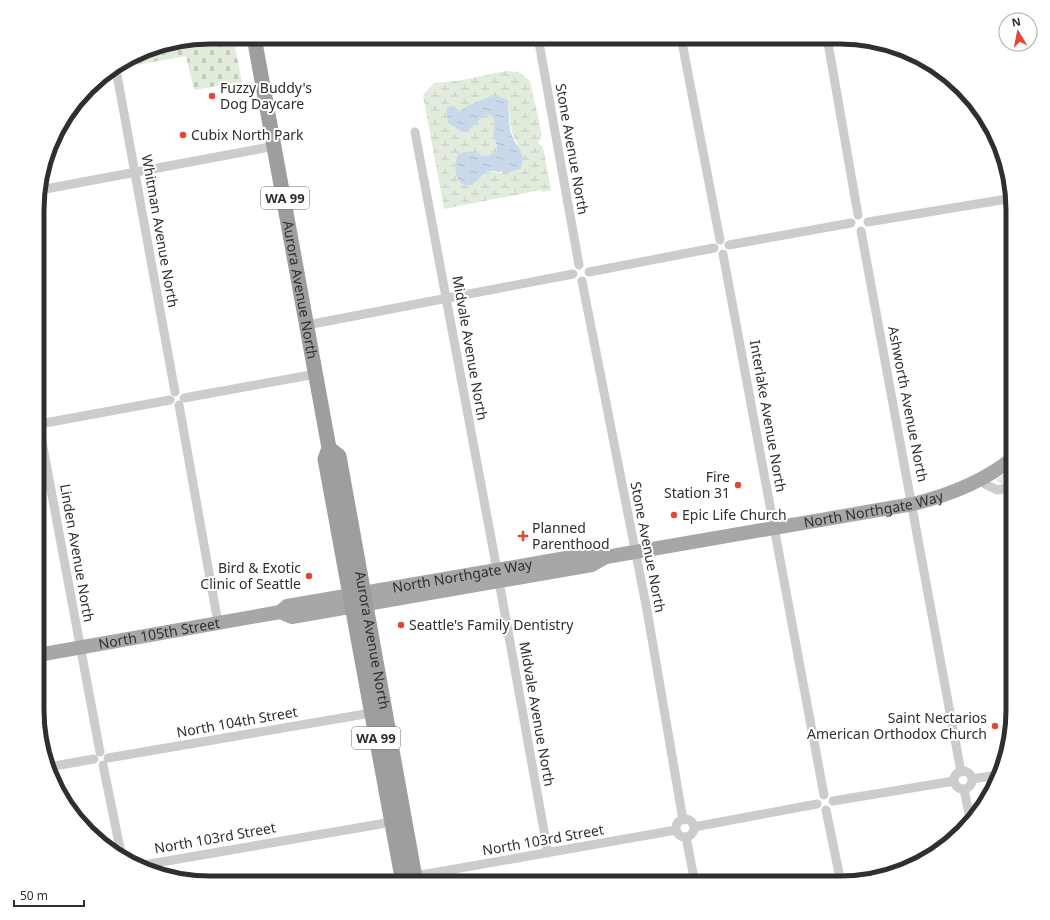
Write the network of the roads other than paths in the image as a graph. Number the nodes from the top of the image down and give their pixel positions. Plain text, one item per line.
1 (255, 44) edge
2 (539, 44) edge
3 (682, 44) edge
4 (828, 44) edge
5 (117, 75) dead end
6 (416, 132) dead end
7 (275, 146) junction
8 (136, 172) junction
9 (45, 189) edge
10 (1006, 199) edge
11 (858, 215) junction
12 (868, 222) junction
13 (851, 223) junction
14 (861, 231) junction
15 (720, 240) junction
16 (729, 245) junction
17 (714, 248) junction
18 (724, 254) junction
19 (579, 265) junction
20 (588, 272) junction
21 (573, 274) junction
22 (582, 280) junction
23 (447, 296) junction
24 (307, 325) junction
25 (316, 374) junction
26 (173, 396) junction
27 (181, 402) junction
28 (44, 425) edge
29 (44, 443) edge
30 (1006, 463) edge
31 (979, 481) junction
32 (1006, 488) edge
33 (913, 504) junction
34 (775, 529) junction
35 (636, 552) junction
36 (498, 576) junction
37 (359, 599) junction
38 (218, 623) junction
39 (80, 647) junction
40 (44, 654) edge
41 (371, 713) junction
42 (97, 756) junction
43 (105, 761) junction
44 (54, 766) edge
45 (961, 772) junction
46 (992, 775) edge
47 (972, 779) junction
48 (954, 781) junction
49 (964, 789) junction
50 (824, 795) junction
51 (833, 802) junction
52 (817, 804) junction
53 (826, 810) junction
54 (969, 814) edge
55 (684, 820) junction
56 (392, 822) junction
57 (694, 827) junction
58 (676, 830) junction
59 (686, 837) junction
60 (120, 850) edge
61 (548, 853) junction
62 (150, 864) edge
63 (409, 876) edge
64 (410, 876) edge
65 (435, 876) edge
66 (694, 876) edge
67 (840, 876) edge

1 - 7 highway, Aurora Avenue North / WA 99
2 - 19 street, Stone Avenue North
3 - 15 street
4 - 11 street
5 - 8 street, Whitman Avenue North
6 - 23 street, Midvale Avenue North
7 - 8 street
7 - 24 highway, Aurora Avenue North / WA 99
8 - 9 street
8 - 26 street, Whitman Avenue North
10 - 12 street
11 - 12 street
11 - 13 street
12 - 14 street
13 - 14 street
13 - 16 street
14 - 33 street, Ashworth Avenue North
15 - 16 street
15 - 17 street
16 - 18 street
17 - 18 street
17 - 20 street
18 - 34 street, Interlake Avenue North
19 - 20 street
19 - 21 street
20 - 22 street
21 - 22 street
21 - 23 street
22 - 35 street, Stone Avenue North
23 - 24 street
23 - 36 street, Midvale Avenue North
24 - 25 highway, Aurora Avenue North / WA 99
25 - 27 street
25 - 37 highway, Aurora Avenue North / WA 99
26 - 27 street
26 - 28 street
27 - 38 street
29 - 39 street, Linden Avenue North
30 - 31 main road, North Northgate Way
31 - 32 street
31 - 33 main road, North Northgate Way
33 - 34 main road, North Northgate Way
33 - 45 street, Ashworth Avenue North
34 - 35 main road, North Northgate Way
34 - 50 street, Interlake Avenue North
35 - 36 main road, North Northgate Way
35 - 55 street, Stone Avenue North
36 - 37 main road, North Northgate Way
36 - 61 street, Midvale Avenue North
37 - 38 main road, North 105th Street
37 - 41 highway, Aurora Avenue North / WA 99
37 - 64 highway, Aurora Avenue North / WA 99
38 - 39 main road, North 105th Street
39 - 40 main road, North 105th Street
39 - 42 street, Linden Avenue North
41 - 43 street, North 104th Street
41 - 56 highway, Aurora Avenue North / WA 99
42 - 43 street
42 - 44 street
43 - 60 street
45 - 47 street
45 - 48 street
46 - 47 street
47 - 49 street
48 - 49 street
48 - 51 street
49 - 54 street
50 - 51 street
50 - 52 street
51 - 53 street
52 - 53 street
52 - 57 street
53 - 67 street
55 - 57 street
55 - 58 street
56 - 62 street, North 103rd Street
56 - 63 highway, Aurora Avenue North / WA 99
57 - 59 street
58 - 59 street
58 - 61 street, North 103rd Street
59 - 66 street
61 - 65 street, North 103rd Street

